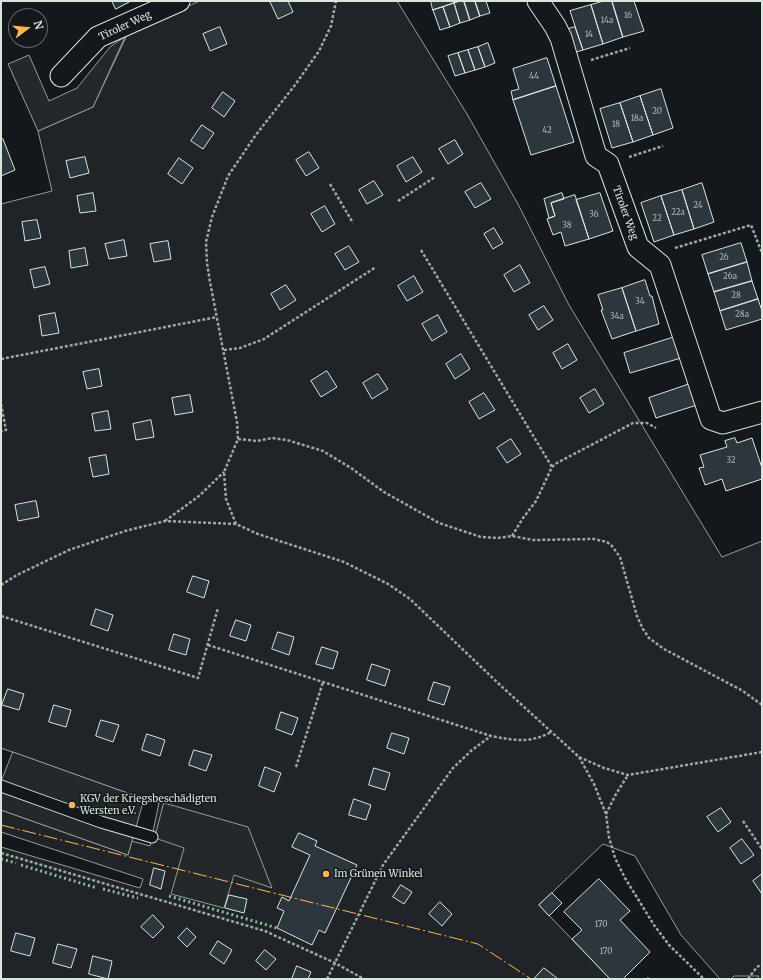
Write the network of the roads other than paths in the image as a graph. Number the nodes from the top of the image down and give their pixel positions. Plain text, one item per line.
1 (179, 1) edge
2 (538, 1) edge
3 (61, 76) dead end
4 (762, 412) edge
5 (1, 786) edge
6 (152, 837) dead end

1 - 3 street, Tiroler Weg
2 - 4 street, Tiroler Weg
5 - 6 lane

